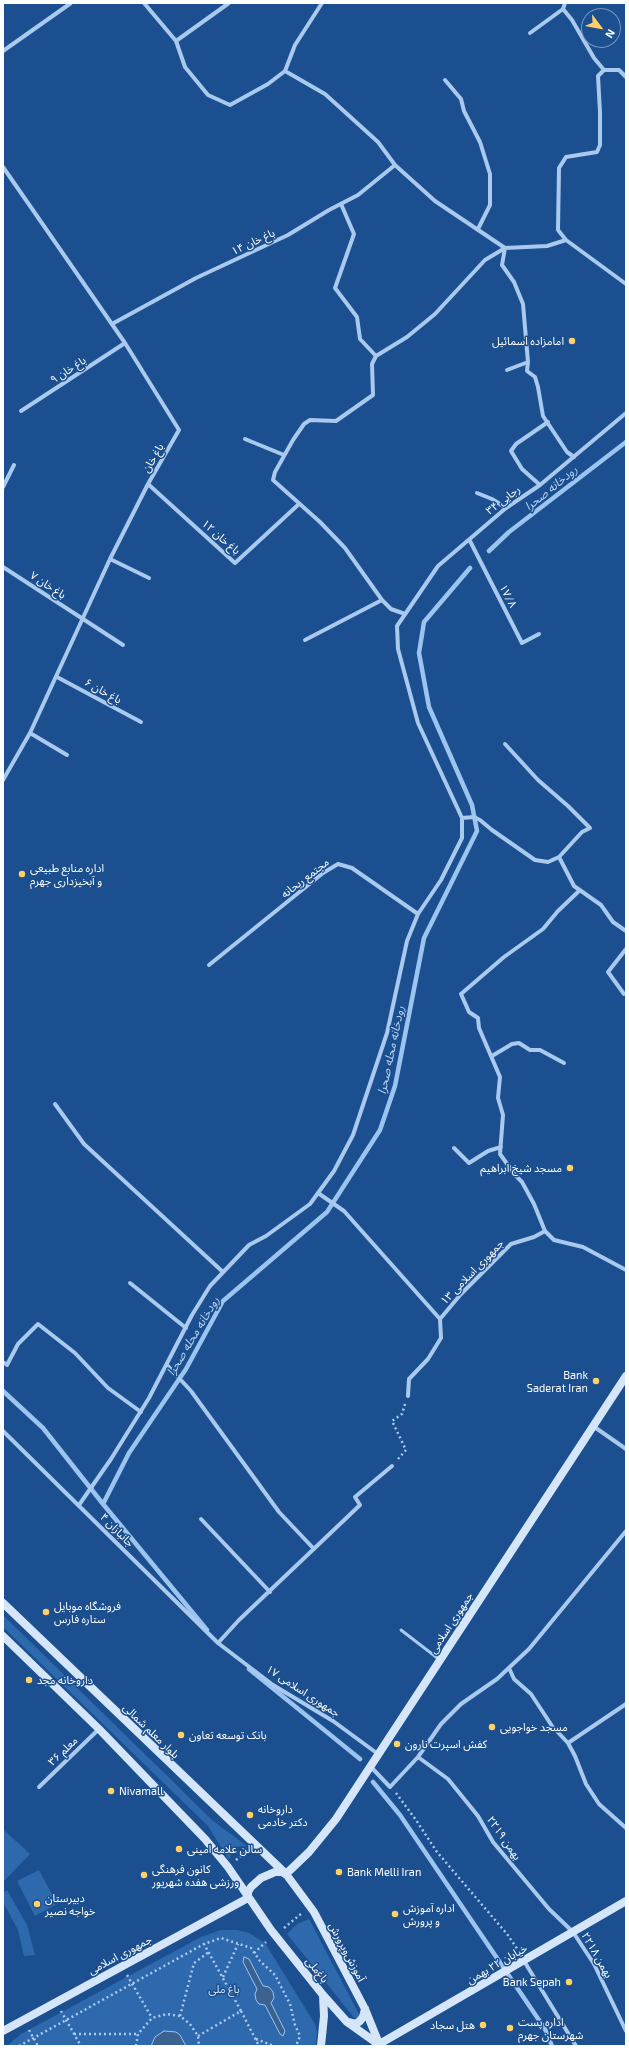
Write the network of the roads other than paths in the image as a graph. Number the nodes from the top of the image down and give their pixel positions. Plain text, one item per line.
1 (71, 3) edge
2 (144, 3) edge
3 (229, 3) edge
4 (322, 3) edge
5 (565, 3) edge
6 (563, 9) junction
7 (530, 33) dead end
8 (176, 41) junction
9 (3, 51) edge
10 (604, 70) junction
11 (285, 71) junction
12 (626, 77) edge
13 (445, 80) dead end
14 (395, 165) junction
15 (3, 167) edge
16 (341, 204) junction
17 (478, 230) junction
18 (566, 240) junction
19 (505, 248) junction
20 (626, 284) edge
21 (112, 324) junction
22 (125, 343) junction
23 (376, 356) junction
24 (528, 362) junction
25 (507, 370) dead end
26 (21, 411) dead end
27 (626, 413) edge
28 (548, 422) junction
29 (246, 439) dead end
30 (284, 455) junction
31 (574, 457) junction
32 (14, 466) dead end
33 (148, 484) junction
34 (540, 485) junction
35 (3, 487) edge
36 (477, 493) dead end
37 (299, 504) junction
38 (506, 508) junction
39 (470, 541) junction
40 (110, 559) junction
41 (3, 567) edge
42 (149, 578) dead end
43 (382, 600) junction
44 (405, 614) junction
45 (84, 619) junction
46 (539, 634) dead end
47 (305, 640) dead end
48 (123, 645) dead end
49 (57, 677) junction
50 (140, 722) dead end
51 (30, 732) junction
52 (505, 744) dead end
53 (67, 755) dead end
54 (3, 780) edge
55 (462, 818) junction
56 (560, 856) junction
57 (580, 890) junction
58 (418, 914) junction
59 (626, 931) edge
60 (626, 949) edge
61 (209, 965) dead end
62 (624, 994) dead end
63 (492, 1056) junction
64 (564, 1063) dead end
65 (56, 1104) dead end
66 (501, 1146) junction
67 (454, 1148) dead end
68 (318, 1194) junction
69 (545, 1231) junction
70 (626, 1270) edge
71 (223, 1272) junction
72 (130, 1283) dead end
73 (440, 1319) junction
74 (186, 1328) junction
75 (3, 1362) edge
76 (167, 1365) junction
77 (626, 1376) edge
78 (408, 1396) road end
79 (141, 1412) junction
80 (593, 1426) junction
81 (3, 1431) edge
82 (626, 1449) edge
83 (392, 1466) road end
84 (79, 1505) junction
85 (201, 1519) dead end
86 (626, 1531) edge
87 (314, 1549) junction
88 (270, 1592) junction
89 (3, 1603) edge
90 (401, 1630) dead end
91 (3, 1636) edge
92 (218, 1643) junction
93 (440, 1660) junction
94 (509, 1668) junction
95 (626, 1704) edge
96 (99, 1729) junction
97 (568, 1743) junction
98 (378, 1754) junction
99 (418, 1757) junction
100 (370, 1766) junction
101 (39, 1787) dead end
102 (626, 1828) edge
103 (286, 1874) junction
104 (248, 1898) junction
105 (626, 1901) edge
106 (573, 1932) junction
107 (524, 1961) junction
108 (323, 1995) junction
109 (365, 2009) junction
110 (347, 2022) junction
111 (3, 2031) edge
112 (626, 2031) edge
113 (321, 2046) edge
114 (379, 2046) edge
115 (576, 2046) edge

1 - 9 street
2 - 8 street
3 - 8 street
4 - 11 street
5 - 6 street
6 - 7 street
6 - 10 street
8 - 11 street
10 - 12 street
10 - 18 street
11 - 14 street
13 - 17 street
14 - 16 street, باغ خان ۱۴
14 - 17 street
15 - 21 street, باغ خان
16 - 21 street, باغ خان ۱۴
16 - 23 street
17 - 19 street
18 - 19 street
18 - 20 street
19 - 23 street
19 - 24 street
21 - 22 street, باغ خان
22 - 26 street, باغ خان ۹
22 - 33 street, باغ خان
23 - 30 street
24 - 25 street
24 - 28 street
27 - 31 street, رجایی ۳۴
28 - 31 street
28 - 34 street
29 - 30 street
30 - 37 street
31 - 34 street, رجایی ۳۴
32 - 35 street
33 - 37 street, باغ خان ۱۲
33 - 40 street, باغ خان
34 - 38 street, رجایی ۳۴
36 - 38 street
37 - 43 street
38 - 39 street, رجایی ۳۴
39 - 44 street, رجایی ۳۴
39 - 46 street, ۱۷/۸
40 - 42 street
40 - 45 street, باغ خان
41 - 45 street, باغ خان ۷
43 - 44 street
43 - 47 street
44 - 55 street, رجایی ۳۴
45 - 48 street, باغ خان ۷
45 - 49 street, باغ خان
49 - 50 street, باغ خان ۶
49 - 51 street, باغ خان
51 - 53 street
51 - 54 street, باغ خان
52 - 56 street
55 - 56 street
55 - 58 street
56 - 57 street
57 - 59 street
57 - 63 street
58 - 61 street, مجتمع ریحانه
58 - 68 street
60 - 62 street
63 - 64 street
63 - 66 street
65 - 71 street
66 - 67 street
66 - 69 street
68 - 71 street
68 - 73 street
69 - 70 street
69 - 73 street, جمهوری اسلامی ۱۳
71 - 74 street
72 - 74 street
73 - 78 street
74 - 76 street
75 - 79 street
76 - 79 street
76 - 87 street
77 - 80 main road, جمهوری اسلامی
79 - 84 street
80 - 82 street
80 - 93 main road, جمهوری اسلامی
81 - 84 street, جانبازان ۴
83 - 87 street
84 - 92 street, جانبازان ۴
85 - 88 street
86 - 94 street
87 - 88 street
88 - 92 street
89 - 103 main road, بلوار معلم شمالی
90 - 93 lane
91 - 96 main road
92 - 98 street, جمهوری اسلامی ۱۷
93 - 98 main road, جمهوری اسلامی
94 - 97 street
94 - 99 street
95 - 97 street
96 - 101 street, معلم ۳۶
96 - 104 main road
97 - 102 street
98 - 100 main road, جمهوری اسلامی
99 - 100 street
99 - 106 street, ۲۲بهمن ۱۹
100 - 103 main road, جمهوری اسلامی
103 - 104 main road
103 - 109 main road, آموزش‌و‌پرورش
104 - 108 main road, باغ‌ملی
104 - 111 main road, جمهوری اسلامی
105 - 106 main road, خیابان ۲۲ بهمن
106 - 107 main road, خیابان ۲۲ بهمن
106 - 112 street, ۲۲بهمن ۱۸
107 - 114 main road, خیابان ۲۲ بهمن
107 - 115 street
108 - 110 main road, باغ‌ملی
108 - 113 main road
109 - 110 main road
109 - 114 main road, آموزش‌و‌پرورش
110 - 114 main road, باغ‌ملی

